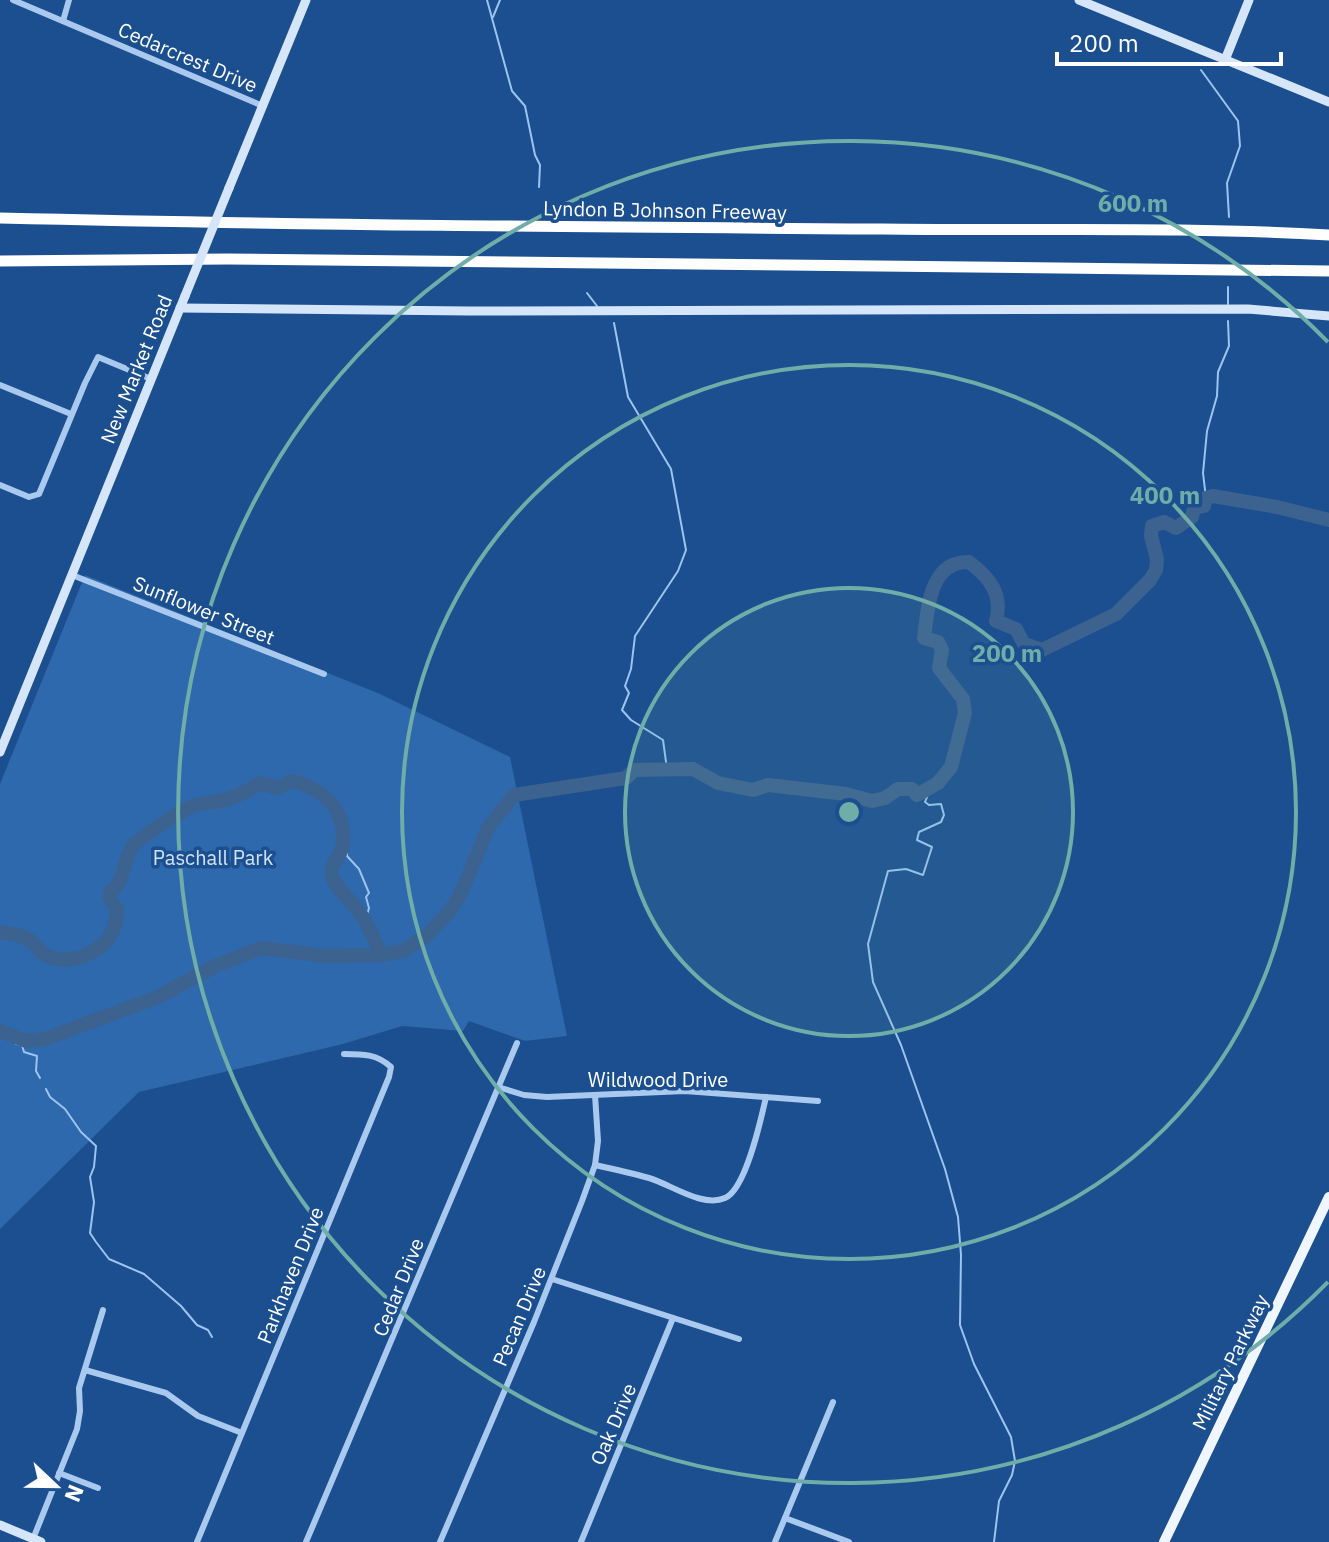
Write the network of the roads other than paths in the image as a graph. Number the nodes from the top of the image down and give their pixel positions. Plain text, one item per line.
1 (13, 0) edge
2 (69, 0) edge
3 (306, 0) edge
4 (1079, 0) edge
5 (1249, 0) edge
6 (63, 21) junction
7 (1225, 60) junction
8 (1329, 102) edge
9 (263, 106) junction
10 (0, 218) edge
11 (1329, 232) edge
12 (0, 261) edge
13 (1329, 271) edge
14 (180, 308) junction
15 (1329, 316) edge
16 (151, 379) junction
17 (0, 385) edge
18 (71, 414) junction
19 (0, 485) edge
20 (72, 575) junction
21 (324, 674) dead end
22 (0, 752) edge
23 (517, 1043) dead end
24 (344, 1054) dead end
25 (498, 1087) junction
26 (595, 1095) junction
27 (766, 1097) junction
28 (818, 1101) dead end
29 (595, 1165) junction
30 (1329, 1197) edge
31 (1326, 1209) edge
32 (552, 1279) junction
33 (103, 1310) dead end
34 (673, 1318) junction
35 (739, 1339) dead end
36 (85, 1370) junction
37 (833, 1402) dead end
38 (242, 1433) junction
39 (59, 1473) junction
40 (98, 1488) dead end
41 (785, 1518) junction
42 (0, 1525) edge
43 (37, 1540) edge
44 (197, 1542) edge
45 (306, 1542) edge
46 (440, 1542) edge
47 (581, 1542) edge
48 (775, 1542) edge
49 (849, 1542) edge
50 (1164, 1542) edge

1 - 6 street, Cedarcrest Drive
2 - 6 street
3 - 9 street, New Market Road
4 - 7 street
5 - 7 street
6 - 9 street, Cedarcrest Drive
7 - 8 street
9 - 14 street, New Market Road, bridge
10 - 11 highway, Lyndon B Johnson Freeway
12 - 13 highway
14 - 15 street
14 - 16 street, New Market Road
16 - 18 street
16 - 20 street, New Market Road
17 - 18 street
18 - 19 street
20 - 21 street, Sunflower Street
20 - 22 street, New Market Road
23 - 25 street, Cedar Drive
24 - 38 street, Parkhaven Drive
25 - 26 street, Wildwood Drive
25 - 45 street, Cedar Drive
26 - 27 street, Wildwood Drive
26 - 29 street, Pecan Drive
27 - 28 street, Wildwood Drive
27 - 29 street
29 - 32 street, Pecan Drive
30 - 31 main road, Military Parkway
31 - 50 main road, Military Parkway
32 - 34 street
32 - 46 street, Pecan Drive
33 - 36 street
34 - 35 street
34 - 47 street, Oak Drive
36 - 38 street
36 - 39 street
37 - 41 street
38 - 44 street, Parkhaven Drive
39 - 40 street
39 - 43 street
41 - 48 street
41 - 49 street
42 - 43 street

